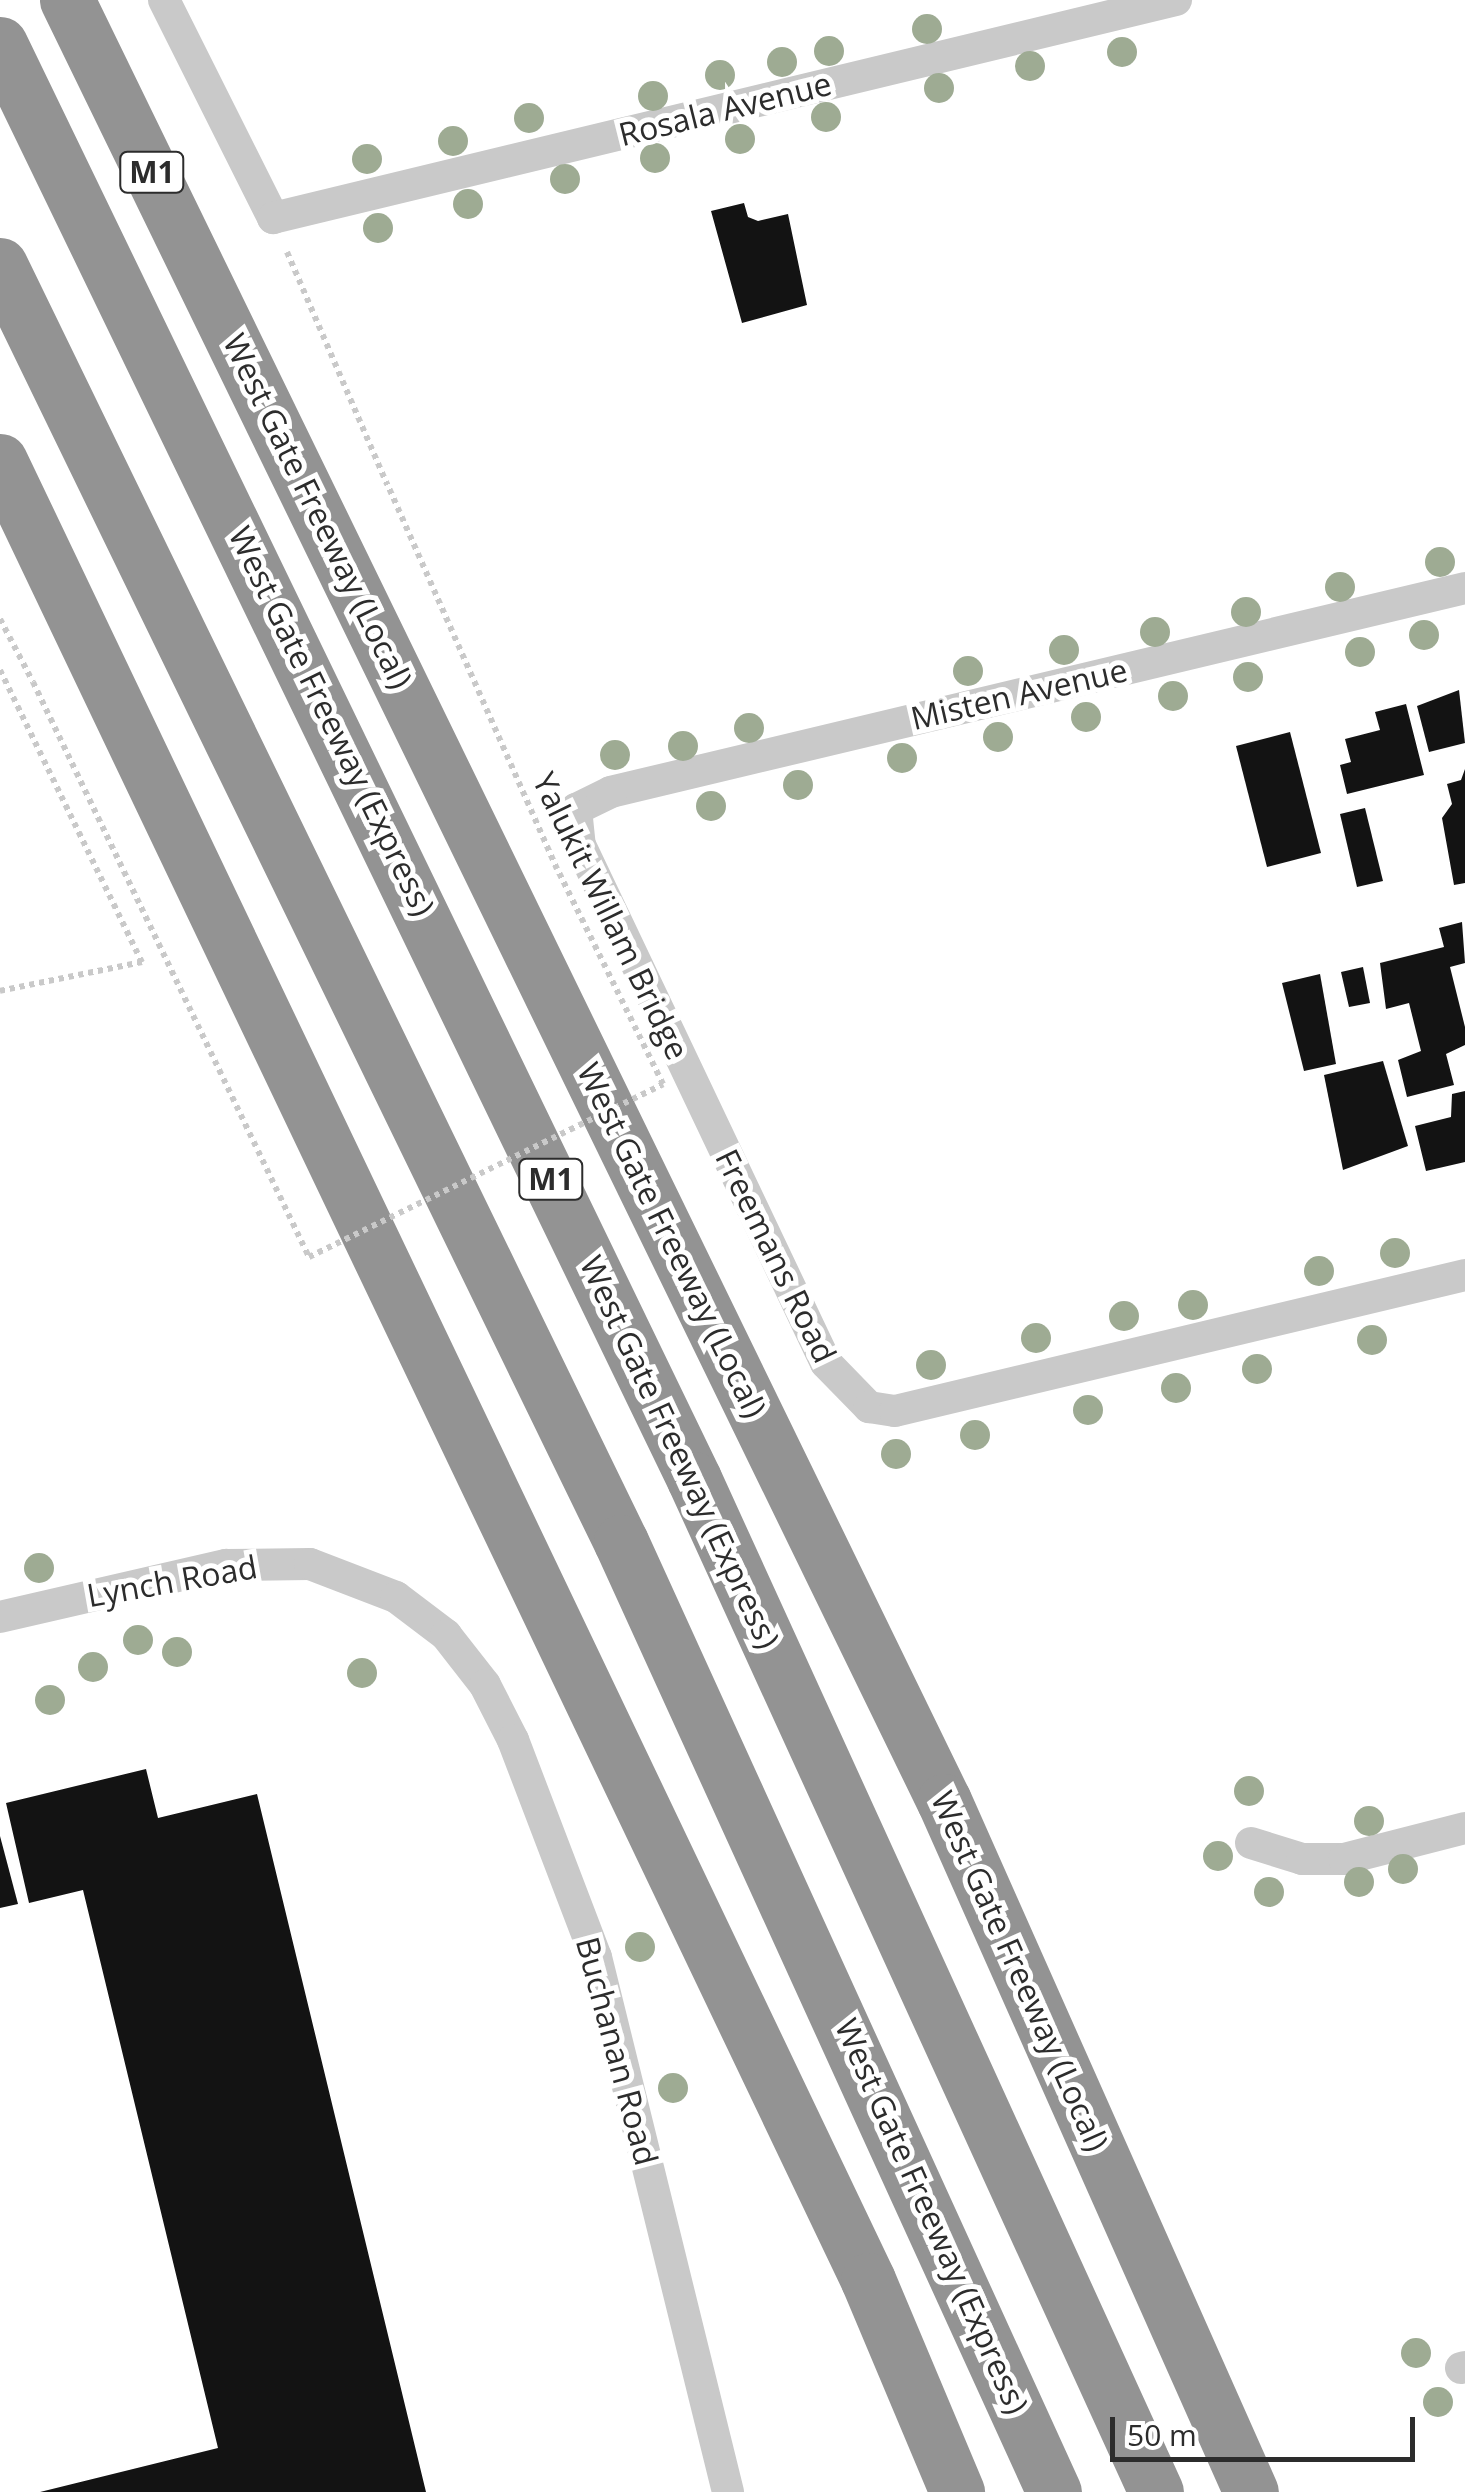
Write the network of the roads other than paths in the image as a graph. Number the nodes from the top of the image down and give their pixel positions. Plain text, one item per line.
1 (68, 0) edge
2 (107, 0) edge
3 (164, 0) edge
4 (1176, 0) edge
5 (0, 44) edge
6 (0, 265) edge
7 (237, 344) junction
8 (0, 461) edge
9 (1465, 588) edge
10 (576, 809) joint
11 (1465, 1275) edge
12 (0, 1616) edge
13 (446, 1635) joint
14 (1465, 1828) edge
15 (1252, 1844) dead end
16 (728, 2492) edge
17 (957, 2492) edge
18 (1054, 2492) edge
19 (1156, 2492) edge
20 (1251, 2492) edge

1 - 7 highway, West Gate Freeway (Local) / M1
2 - 7 highway
3 - 4 street, Rosala Avenue
5 - 19 highway, West Gate Freeway (Express) / M1
6 - 18 highway, West Gate Freeway (Express)
7 - 20 highway, West Gate Freeway (Local) / M1
8 - 17 highway
9 - 10 street, Misten Avenue
10 - 11 street, Freemans Road
12 - 13 street, Lynch Road
13 - 16 street, Buchanan Road
14 - 15 street

